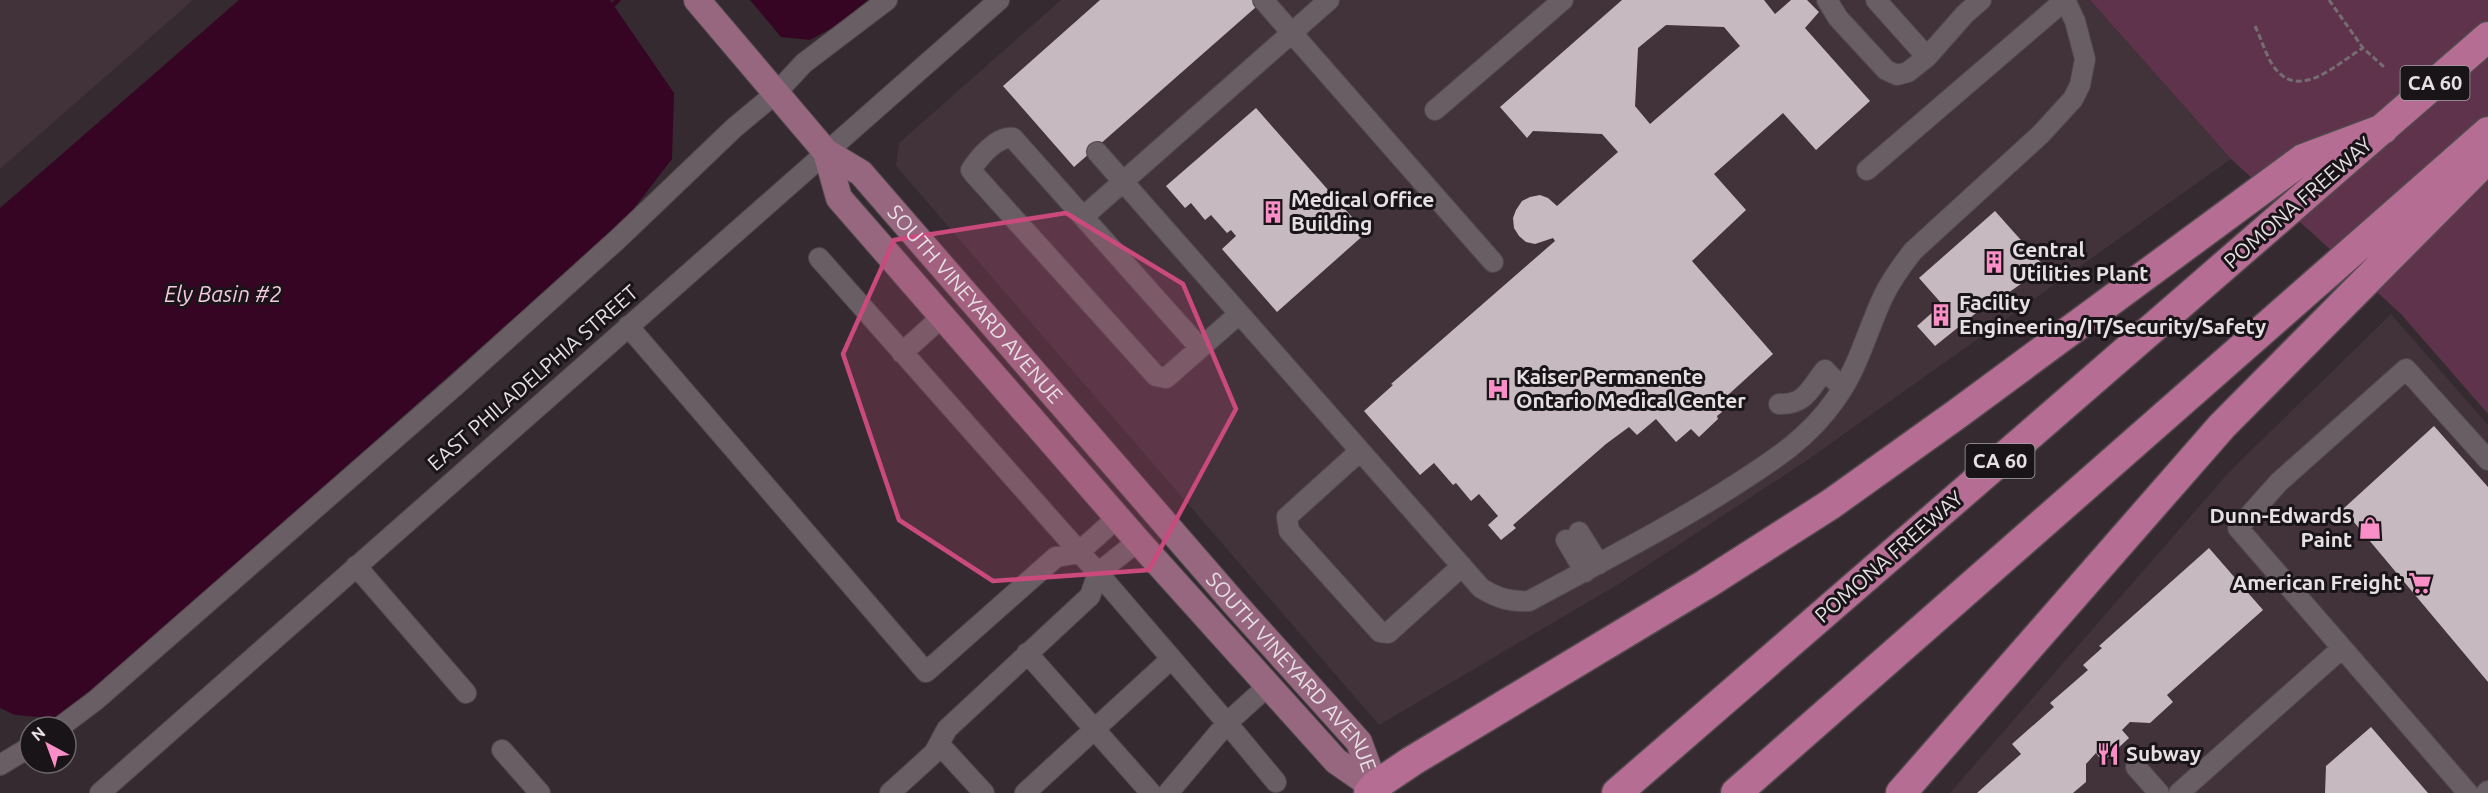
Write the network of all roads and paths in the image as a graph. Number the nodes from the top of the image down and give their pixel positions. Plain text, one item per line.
1 (697, 0) edge
2 (887, 0) edge
3 (999, 0) edge
4 (1263, 0) edge
5 (1329, 0) edge
6 (1563, 0) edge
7 (1827, 0) edge
8 (1876, 0) edge
9 (1981, 0) edge
10 (2328, 0) edge
11 (2255, 26) dead end
12 (1292, 33) junction
13 (2488, 37) edge
14 (2362, 48) junction
15 (1926, 57) junction
16 (2384, 67) dead end
17 (776, 93) junction
18 (1435, 110) dead end
19 (2383, 129) junction
20 (2488, 132) edge
21 (826, 152) junction
22 (1097, 152) dead end
23 (2488, 158) edge
24 (1867, 170) dead end
25 (1123, 182) junction
26 (1083, 217) junction
27 (819, 258) dead end
28 (1493, 262) dead end
29 (1239, 314) junction
30 (943, 316) junction
31 (628, 326) junction
32 (1200, 348) junction
33 (902, 352) junction
34 (1815, 382) dead end
35 (1842, 388) junction
36 (1360, 452) junction
37 (2488, 460) edge
38 (1118, 517) junction
39 (1572, 536) dead end
40 (1138, 541) junction
41 (1078, 553) junction
42 (356, 566) junction
43 (1462, 566) junction
44 (1592, 568) junction
45 (1098, 573) junction
46 (2342, 650) junction
47 (1027, 653) junction
48 (1171, 659) junction
49 (1269, 686) junction
50 (466, 693) dead end
51 (76, 715) edge
52 (1227, 723) junction
53 (1095, 729) junction
54 (939, 744) junction
55 (502, 750) dead end
56 (18, 754) edge
57 (0, 765) edge
58 (2136, 768) dead end
59 (1276, 782) dead end
60 (1375, 791) edge
61 (100, 793) edge
62 (540, 793) edge
63 (890, 793) edge
64 (984, 793) edge
65 (1025, 793) edge
66 (1151, 793) edge
67 (1168, 793) edge
68 (1617, 793) edge
69 (1736, 793) edge
70 (1901, 793) edge
71 (2159, 793) edge
72 (2179, 793) edge
73 (2468, 793) edge

1 - 17 main road, SOUTH VINEYARD AVENUE
2 - 17 street
3 - 21 street, EAST PHILADELPHIA STREET
4 - 12 street
5 - 12 street
6 - 18 street
7 - 15 street
8 - 15 street
9 - 15 street
10 - 14 path
11 - 14 path
12 - 25 street
12 - 28 street
13 - 19 highway, POMONA FREEWAY / CA 60
14 - 16 path
17 - 21 main road, SOUTH VINEYARD AVENUE
17 - 51 street
19 - 60 highway
19 - 68 highway, POMONA FREEWAY / CA 60
20 - 69 highway
21 - 30 main road, SOUTH VINEYARD AVENUE
21 - 31 street, EAST PHILADELPHIA STREET
21 - 60 main road, SOUTH VINEYARD AVENUE
22 - 25 street
23 - 70 highway
24 - 35 street
25 - 26 street
25 - 29 street
26 - 32 street
26 - 32 street
27 - 33 street
29 - 32 street
29 - 36 street
30 - 33 street
30 - 38 main road, SOUTH VINEYARD AVENUE
31 - 41 street
31 - 42 street, EAST PHILADELPHIA STREET
33 - 41 street
34 - 35 street
35 - 44 street
36 - 43 street
36 - 43 street
37 - 46 street
38 - 40 main road, SOUTH VINEYARD AVENUE
38 - 41 street
39 - 44 street
40 - 45 street
40 - 49 main road, SOUTH VINEYARD AVENUE
41 - 45 street
42 - 50 street
42 - 61 street, EAST PHILADELPHIA STREET
43 - 44 street
45 - 47 street
45 - 48 street
46 - 72 street
46 - 73 street
47 - 53 street
47 - 54 street
48 - 52 street
48 - 53 street
49 - 52 street
49 - 60 main road, SOUTH VINEYARD AVENUE
52 - 59 street
52 - 67 street
53 - 65 street
53 - 66 street
54 - 63 street
54 - 64 street
55 - 62 street
56 - 57 street
58 - 71 street

